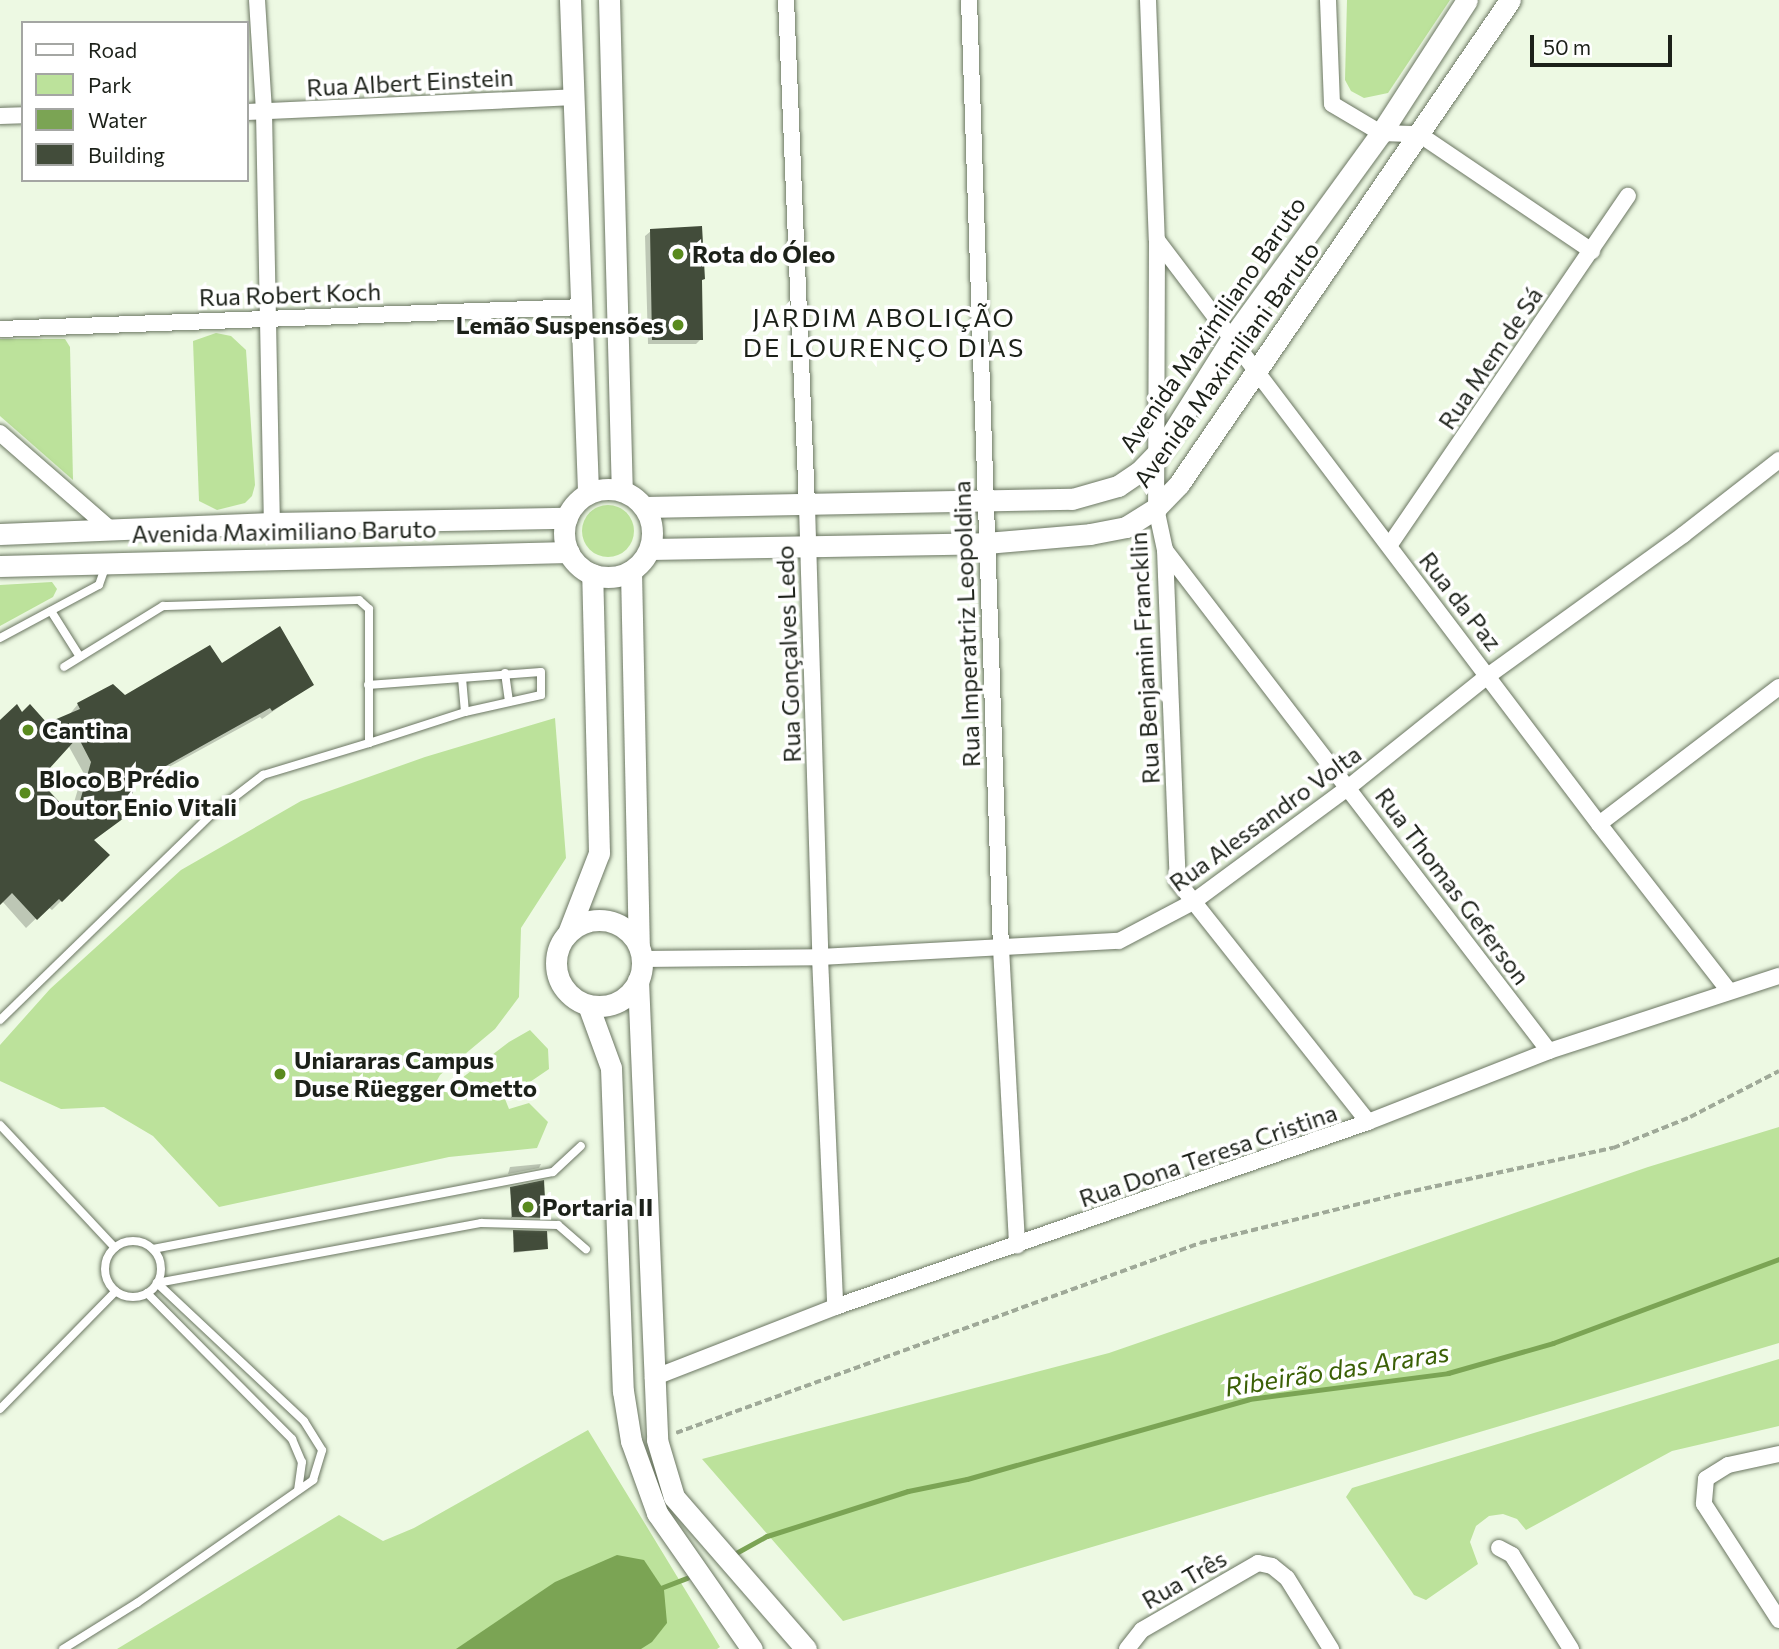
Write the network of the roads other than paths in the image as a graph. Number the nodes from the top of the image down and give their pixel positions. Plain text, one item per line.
1 (257, 0) edge
2 (570, 0) edge
3 (609, 0) edge
4 (786, 0) edge
5 (969, 0) edge
6 (1148, 0) edge
7 (1328, 0) edge
8 (1467, 0) edge
9 (1510, 0) edge
10 (575, 97) junction
11 (248, 112) edge
12 (264, 112) junction
13 (21, 115) edge
14 (0, 116) edge
15 (1381, 133) junction
16 (1419, 134) junction
17 (1629, 196) dead end
18 (1157, 240) junction
19 (1592, 251) junction
20 (582, 307) junction
21 (268, 317) junction
22 (0, 329) edge
23 (1232, 338) junction
24 (1256, 372) junction
25 (0, 433) edge
26 (1157, 453) junction
27 (1779, 460) edge
28 (622, 491) junction
29 (588, 493) junction
30 (985, 500) junction
31 (807, 506) junction
32 (644, 507) junction
33 (1156, 508) junction
34 (566, 518) junction
35 (272, 523) junction
36 (111, 530) junction
37 (0, 534) edge
38 (986, 543) junction
39 (807, 546) junction
40 (1389, 546) junction
41 (650, 549) junction
42 (1164, 550) junction
43 (569, 552) junction
44 (108, 561) junction
45 (0, 566) edge
46 (631, 571) junction
47 (592, 574) junction
48 (51, 611) junction
49 (0, 638) edge
50 (80, 657) junction
51 (64, 667) dead end
52 (505, 673) junction
53 (1489, 675) junction
54 (462, 678) junction
55 (368, 685) junction
56 (1779, 687) edge
57 (509, 702) junction
58 (465, 712) junction
59 (369, 743) junction
60 (1349, 787) junction
61 (1599, 824) junction
62 (1193, 902) junction
63 (568, 933) junction
64 (1001, 948) junction
65 (640, 952) junction
66 (820, 957) junction
67 (1779, 976) edge
68 (638, 980) junction
69 (1729, 991) junction
70 (588, 1005) junction
71 (0, 1020) edge
72 (1549, 1051) junction
73 (1368, 1122) junction
74 (0, 1125) edge
75 (581, 1146) dead end
76 (1017, 1246) junction
77 (115, 1248) junction
78 (586, 1249) dead end
79 (153, 1250) junction
80 (157, 1283) junction
81 (116, 1291) junction
82 (147, 1293) junction
83 (835, 1307) junction
84 (653, 1378) junction
85 (0, 1409) edge
86 (1779, 1454) edge
87 (298, 1490) junction
88 (1499, 1548) dead end
89 (1779, 1620) edge
90 (63, 1649) edge
91 (752, 1649) edge
92 (806, 1649) edge
93 (1127, 1649) edge
94 (1331, 1649) edge
95 (1571, 1649) edge

1 - 12 street
2 - 10 street
3 - 28 street
4 - 31 street, Rua Gonçalves Ledo
5 - 30 street, Rua Imperatriz Leopoldina
6 - 18 street, Rua Benjamin Francklin
7 - 15 street
8 - 15 street, Avenida Maximiliano Baruto
9 - 16 street, Avenida Maximiliani Baruto
10 - 12 street, Rua Albert Einstein
10 - 20 street
11 - 12 street, Rua Albert Einstein
12 - 21 street
13 - 14 street
15 - 16 street
15 - 23 street, Avenida Maximiliano Baruto
16 - 19 street
16 - 24 street, Avenida Maximiliani Baruto
17 - 19 street, Rua Mem de Sá
18 - 23 street, Rua da Paz
18 - 26 street, Rua Benjamin Francklin
19 - 40 street, Rua Mem de Sá
20 - 21 street, Rua Robert Koch
20 - 29 street
21 - 22 street, Rua Robert Koch
21 - 35 street
23 - 24 street, Rua da Paz
23 - 26 street, Avenida Maximiliano Baruto
24 - 33 street, Avenida Maximiliani Baruto
24 - 40 street, Rua da Paz
25 - 36 street
26 - 30 street, Avenida Maximiliano Baruto
26 - 33 street, Rua Benjamin Francklin
27 - 53 street, Rua Alessandro Volta
28 - 29 street
28 - 32 street
29 - 34 street
30 - 31 street, Avenida Maximiliano Baruto
30 - 38 street, Rua Imperatriz Leopoldina
31 - 32 street, Avenida Maximiliano Baruto
31 - 39 street, Rua Gonçalves Ledo
32 - 41 street
33 - 38 street, Avenida Maximiliani Baruto
33 - 42 street, Rua Benjamin Francklin
34 - 35 street, Avenida Maximiliano Baruto
34 - 43 street
35 - 36 street, Avenida Maximiliano Baruto
36 - 37 street, Avenida Maximiliano Baruto
36 - 44 street
38 - 39 street, Avenida Maximiliani Baruto
38 - 64 street, Rua Imperatriz Leopoldina
39 - 41 street, Avenida Maximiliani Baruto
39 - 66 street, Rua Gonçalves Ledo
40 - 53 street, Rua da Paz
41 - 46 street
42 - 60 street, Rua Thomas Geferson
42 - 62 street, Rua Benjamin Francklin
43 - 44 street, Avenida Maximiliano Baruto
43 - 47 street
44 - 45 street, Avenida Maximiliano Baruto
44 - 48 lane
46 - 47 street
46 - 65 street
47 - 63 street
48 - 49 lane
48 - 50 lane
50 - 51 lane
50 - 55 lane
52 - 54 lane
52 - 57 lane
52 - 57 lane
53 - 60 street, Rua Alessandro Volta
53 - 61 street, Rua da Paz
54 - 55 lane
54 - 58 lane
55 - 59 lane
56 - 61 street
57 - 58 lane
58 - 59 lane
59 - 71 lane
60 - 62 street, Rua Alessandro Volta
60 - 72 street, Rua Thomas Geferson
61 - 69 street, Rua da Paz
62 - 64 street, Rua Alessandro Volta
62 - 73 street, Rua Benjamin Francklin
63 - 65 street
63 - 70 street
64 - 66 street, Rua Alessandro Volta
64 - 76 street, Rua Imperatriz Leopoldina
65 - 66 street, Rua Alessandro Volta
65 - 68 street
66 - 83 street, Rua Gonçalves Ledo
67 - 69 street, Rua Dona Teresa Cristina
68 - 70 street
68 - 84 street
69 - 72 street, Rua Dona Teresa Cristina
70 - 91 street
72 - 73 street, Rua Dona Teresa Cristina
73 - 76 street, Rua Dona Teresa Cristina
74 - 77 lane
75 - 79 lane
76 - 83 street, Rua Dona Teresa Cristina
77 - 79 lane
77 - 81 lane
78 - 80 lane
79 - 80 lane
80 - 82 lane
80 - 87 lane
81 - 82 lane
81 - 85 lane
82 - 87 lane
83 - 84 street, Rua Dona Teresa Cristina
84 - 92 street
86 - 89 street
87 - 90 lane
88 - 95 street
93 - 94 street, Rua Três

